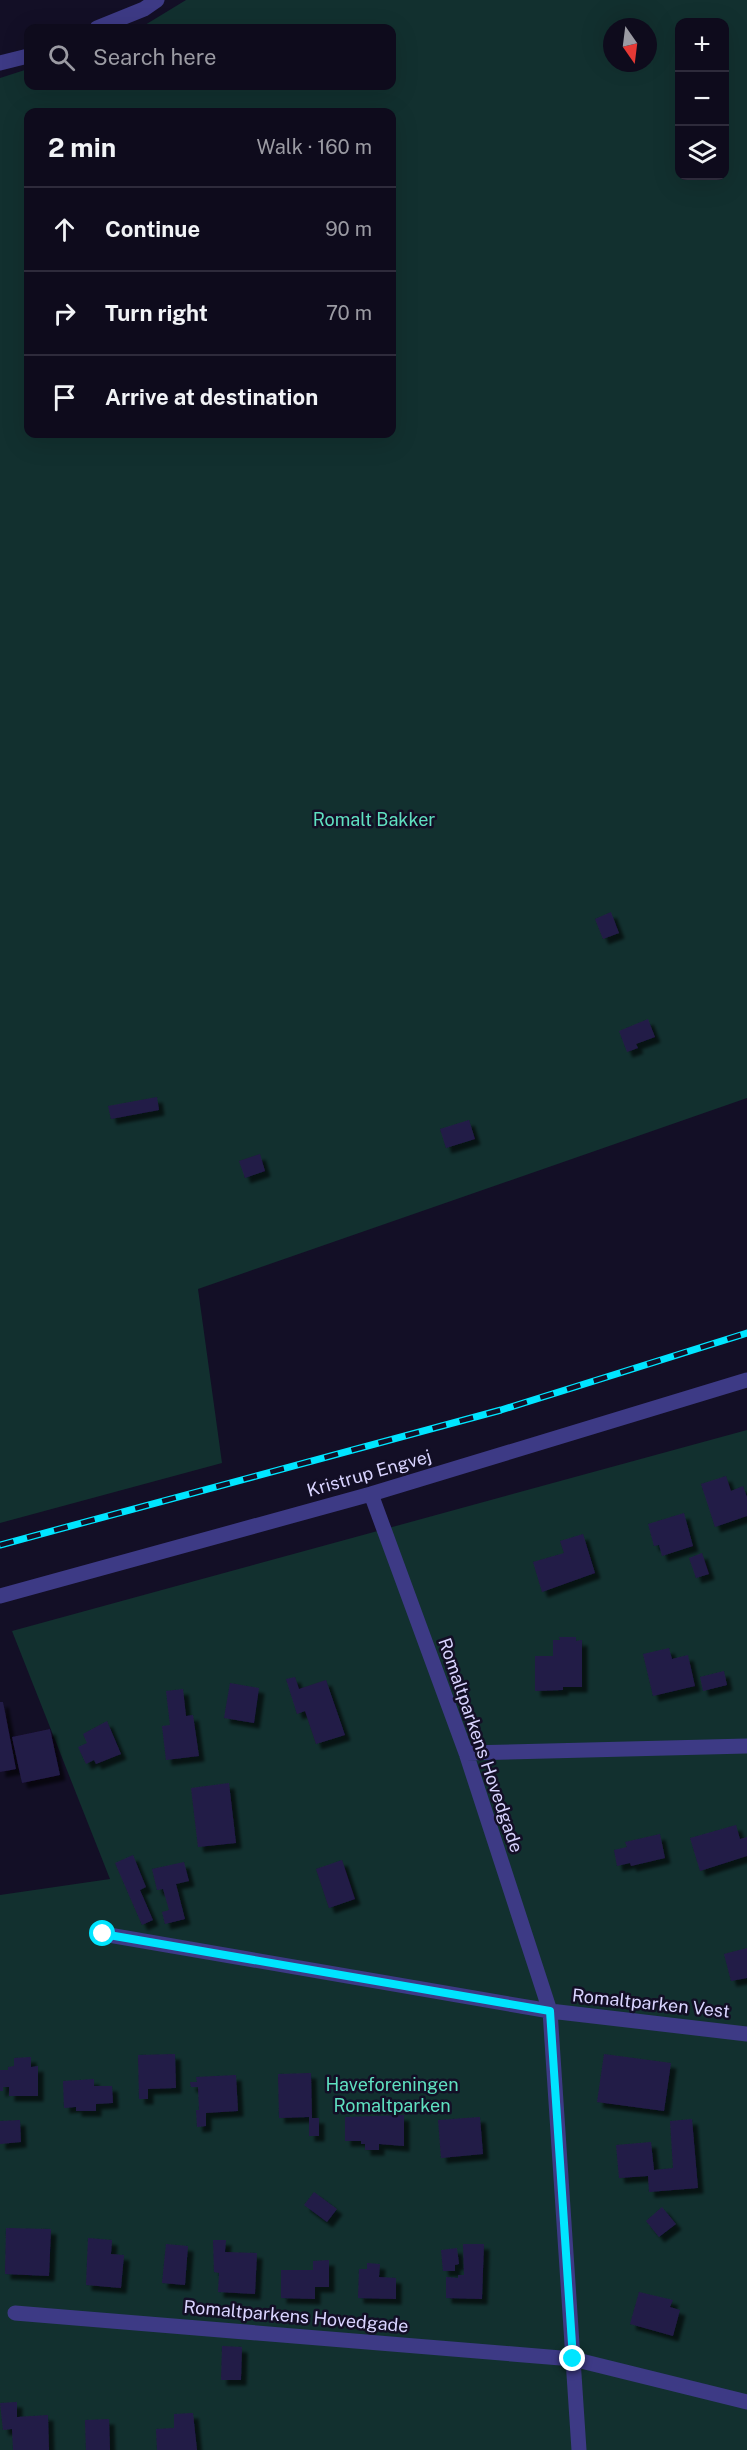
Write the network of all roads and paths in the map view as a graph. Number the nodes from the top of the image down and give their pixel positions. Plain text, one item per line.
1 (157, 0) edge
2 (107, 24) edge
3 (24, 57) edge
4 (0, 63) edge
5 (747, 1380) edge
6 (370, 1494) junction
7 (0, 1596) edge
8 (747, 1746) edge
9 (466, 1753) junction
10 (103, 1934) dead end
11 (550, 2011) junction
12 (747, 2034) edge
13 (15, 2313) dead end
14 (573, 2359) junction
15 (747, 2402) edge
16 (579, 2450) edge

1 - 2 street
3 - 4 street
5 - 6 street, Kristrup Engvej
6 - 7 street, Kristrup Engvej
6 - 9 street, Romaltparkens Hovedgade
8 - 9 street
9 - 11 street, Romaltparkens Hovedgade
10 - 11 street
11 - 12 street, Romaltparken Vest
11 - 14 street, Romaltparkens Hovedgade
13 - 14 street, Romaltparkens Hovedgade
14 - 15 street, Romaltparkens Hovedgade
14 - 16 street, Romaltparkens Hovedgade

